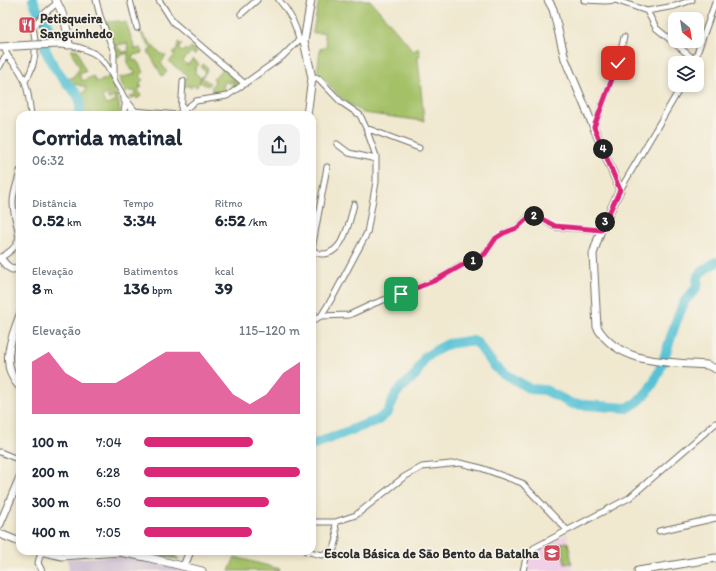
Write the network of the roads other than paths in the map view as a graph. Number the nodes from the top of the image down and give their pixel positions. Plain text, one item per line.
1 (96, 0) edge
2 (130, 0) edge
3 (159, 0) edge
4 (256, 0) edge
5 (279, 0) edge
6 (311, 0) edge
7 (548, 0) edge
8 (584, 0) edge
9 (618, 0) edge
10 (692, 0) edge
11 (716, 0) edge
12 (57, 1) edge
13 (647, 11) junction
14 (241, 14) dead end
15 (33, 27) junction
16 (137, 28) dead end
17 (27, 30) dead end
18 (624, 37) dead end
19 (301, 40) junction
20 (69, 45) junction
21 (3, 47) edge
22 (8, 56) junction
23 (688, 56) edge
24 (697, 56) edge
25 (0, 66) edge
26 (312, 78) junction
27 (114, 79) junction
28 (25, 81) junction
29 (183, 81) dead end
30 (245, 84) junction
31 (678, 92) edge
32 (125, 100) junction
33 (30, 111) edge
34 (124, 111) edge
35 (133, 111) edge
36 (182, 111) edge
37 (184, 111) edge
38 (308, 111) edge
39 (594, 127) junction
40 (366, 128) junction
41 (337, 144) dead end
42 (419, 148) dead end
43 (376, 159) junction
44 (327, 167) dead end
45 (16, 188) edge
46 (620, 190) junction
47 (354, 204) dead end
48 (16, 220) edge
49 (316, 228) edge
50 (601, 230) junction
51 (16, 246) edge
52 (316, 252) edge
53 (0, 258) edge
54 (16, 268) edge
55 (316, 318) edge
56 (16, 325) edge
57 (716, 369) edge
58 (16, 384) edge
59 (716, 423) edge
60 (0, 452) edge
61 (16, 458) edge
62 (16, 486) edge
63 (716, 518) edge
64 (316, 522) edge
65 (335, 522) junction
66 (0, 524) edge
67 (567, 530) junction
68 (659, 531) dead end
69 (0, 534) edge
70 (16, 540) edge
71 (316, 554) edge
72 (39, 555) edge
73 (58, 555) edge
74 (76, 555) edge
75 (135, 555) edge
76 (188, 555) edge
77 (716, 558) edge
78 (184, 566) junction
79 (42, 571) edge
80 (202, 571) edge
81 (523, 571) edge
82 (638, 571) edge

1 - 27 street
2 - 16 street
3 - 30 street
4 - 14 street
5 - 19 street
6 - 19 street
7 - 39 street
8 - 9 street
9 - 13 street
10 - 13 street
11 - 24 street
12 - 15 street
12 - 20 street
13 - 23 street
15 - 17 street
15 - 28 street
18 - 39 street
19 - 26 street
19 - 30 street
20 - 21 street, bridge
20 - 27 street
21 - 22 street
22 - 25 street
22 - 28 street
26 - 38 street
26 - 40 street
27 - 32 street
28 - 33 street
29 - 36 street
30 - 37 street
31 - 46 street
32 - 34 street
32 - 35 street
39 - 46 street
40 - 42 street
40 - 43 street
41 - 43 street
43 - 55 street
44 - 49 street
45 - 48 street
46 - 50 street
47 - 52 street
50 - 55 street
50 - 57 street
51 - 53 street
53 - 54 street
56 - 58 street
59 - 67 street
60 - 61 street
62 - 66 street
63 - 68 street
64 - 65 street
65 - 67 street
65 - 71 street
67 - 81 street
69 - 70 street
72 - 79 street
73 - 74 street
75 - 78 street
76 - 78 street
77 - 82 street
78 - 80 street

